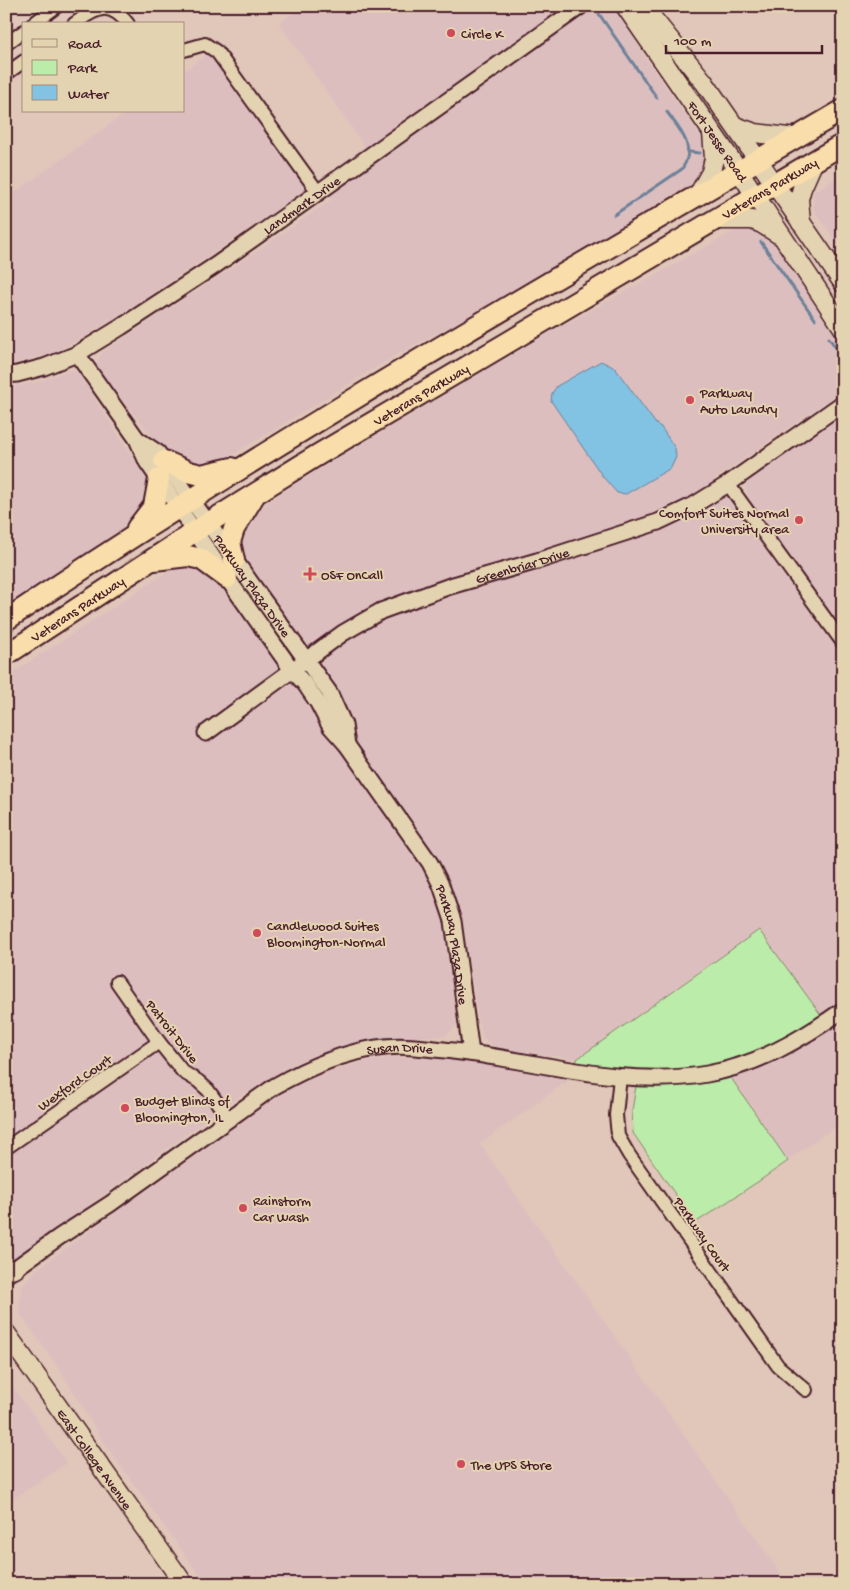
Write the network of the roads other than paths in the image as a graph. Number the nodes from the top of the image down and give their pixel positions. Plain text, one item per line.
1 (57, 6) edge
2 (581, 6) edge
3 (625, 6) edge
4 (643, 6) edge
5 (36, 22) edge
6 (77, 22) edge
7 (127, 22) edge
8 (22, 32) edge
9 (6, 44) edge
10 (185, 50) edge
11 (22, 62) edge
12 (6, 74) edge
13 (843, 110) edge
14 (735, 126) junction
15 (712, 133) junction
16 (796, 138) junction
17 (843, 144) edge
18 (759, 159) junction
19 (814, 161) junction
20 (739, 171) junction
21 (775, 184) junction
22 (318, 192) junction
23 (698, 194) junction
24 (755, 196) junction
25 (714, 220) junction
26 (801, 224) junction
27 (781, 236) junction
28 (843, 283) edge
29 (843, 328) edge
30 (76, 354) junction
31 (6, 375) edge
32 (843, 403) edge
33 (244, 466) junction
34 (161, 470) junction
35 (728, 484) junction
36 (256, 493) junction
37 (185, 503) junction
38 (202, 527) junction
39 (128, 540) junction
40 (150, 560) junction
41 (230, 569) junction
42 (6, 620) edge
43 (843, 643) edge
44 (6, 655) edge
45 (305, 660) junction
46 (292, 670) junction
47 (206, 733) dead end
48 (347, 745) junction
49 (117, 982) dead end
50 (843, 1010) edge
51 (159, 1042) junction
52 (471, 1053) junction
53 (620, 1077) junction
54 (229, 1119) junction
55 (6, 1148) edge
56 (9, 1271) edge
57 (6, 1333) edge
58 (806, 1390) dead end
59 (184, 1584) edge

1 - 5 street
2 - 22 street, Landmark Drive
3 - 15 main road, Fort Jesse Road
4 - 14 main road, Fort Jesse Road
6 - 7 street
8 - 9 street
10 - 22 street
11 - 12 street
13 - 16 highway, Veterans Parkway
14 - 16 main road
14 - 18 main road, Fort Jesse Road
15 - 20 main road, Fort Jesse Road
15 - 23 main road
16 - 18 highway, Veterans Parkway
17 - 19 highway, Veterans Parkway
18 - 20 highway, Veterans Parkway
18 - 21 main road, Fort Jesse Road
19 - 21 highway, Veterans Parkway
19 - 26 main road
20 - 23 highway, Veterans Parkway
20 - 24 main road, Fort Jesse Road
21 - 24 highway, Veterans Parkway
21 - 26 main road, Fort Jesse Road
22 - 30 street, Landmark Drive
23 - 33 highway, Veterans Parkway
24 - 25 highway, Veterans Parkway
24 - 27 main road, Fort Jesse Road
25 - 27 main road
25 - 36 highway, Veterans Parkway
26 - 28 main road, Fort Jesse Road
27 - 29 main road, Fort Jesse Road
30 - 31 street, Landmark Drive
30 - 34 street, Parkway Plaza Drive
32 - 35 street, Greenbriar Drive
33 - 34 highway
33 - 37 highway, Veterans Parkway
34 - 37 street, Parkway Plaza Drive
34 - 39 highway
35 - 43 street
35 - 45 street, Greenbriar Drive
36 - 38 highway, Veterans Parkway
36 - 41 highway
37 - 38 street, Parkway Plaza Drive
37 - 39 highway, Veterans Parkway
38 - 40 highway, Veterans Parkway
38 - 41 street, Parkway Plaza Drive
39 - 42 highway, Veterans Parkway
40 - 41 highway
40 - 44 highway, Veterans Parkway
41 - 45 street, Parkway Plaza Drive
41 - 46 street, Parkway Plaza Drive
45 - 46 street, Greenbriar Drive
45 - 48 street, Parkway Plaza Drive
46 - 47 street, Greenbriar Drive
46 - 48 street, Parkway Plaza Drive
48 - 52 street, Parkway Plaza Drive
49 - 51 street, Patroit Drive
50 - 53 street, Susan Drive
51 - 54 street, Patroit Drive
51 - 55 street, Wexford Court
52 - 53 street, Susan Drive
52 - 54 street, Susan Drive
53 - 58 street, Parkway Court
54 - 56 street, Susan Drive
57 - 59 main road, East College Avenue

